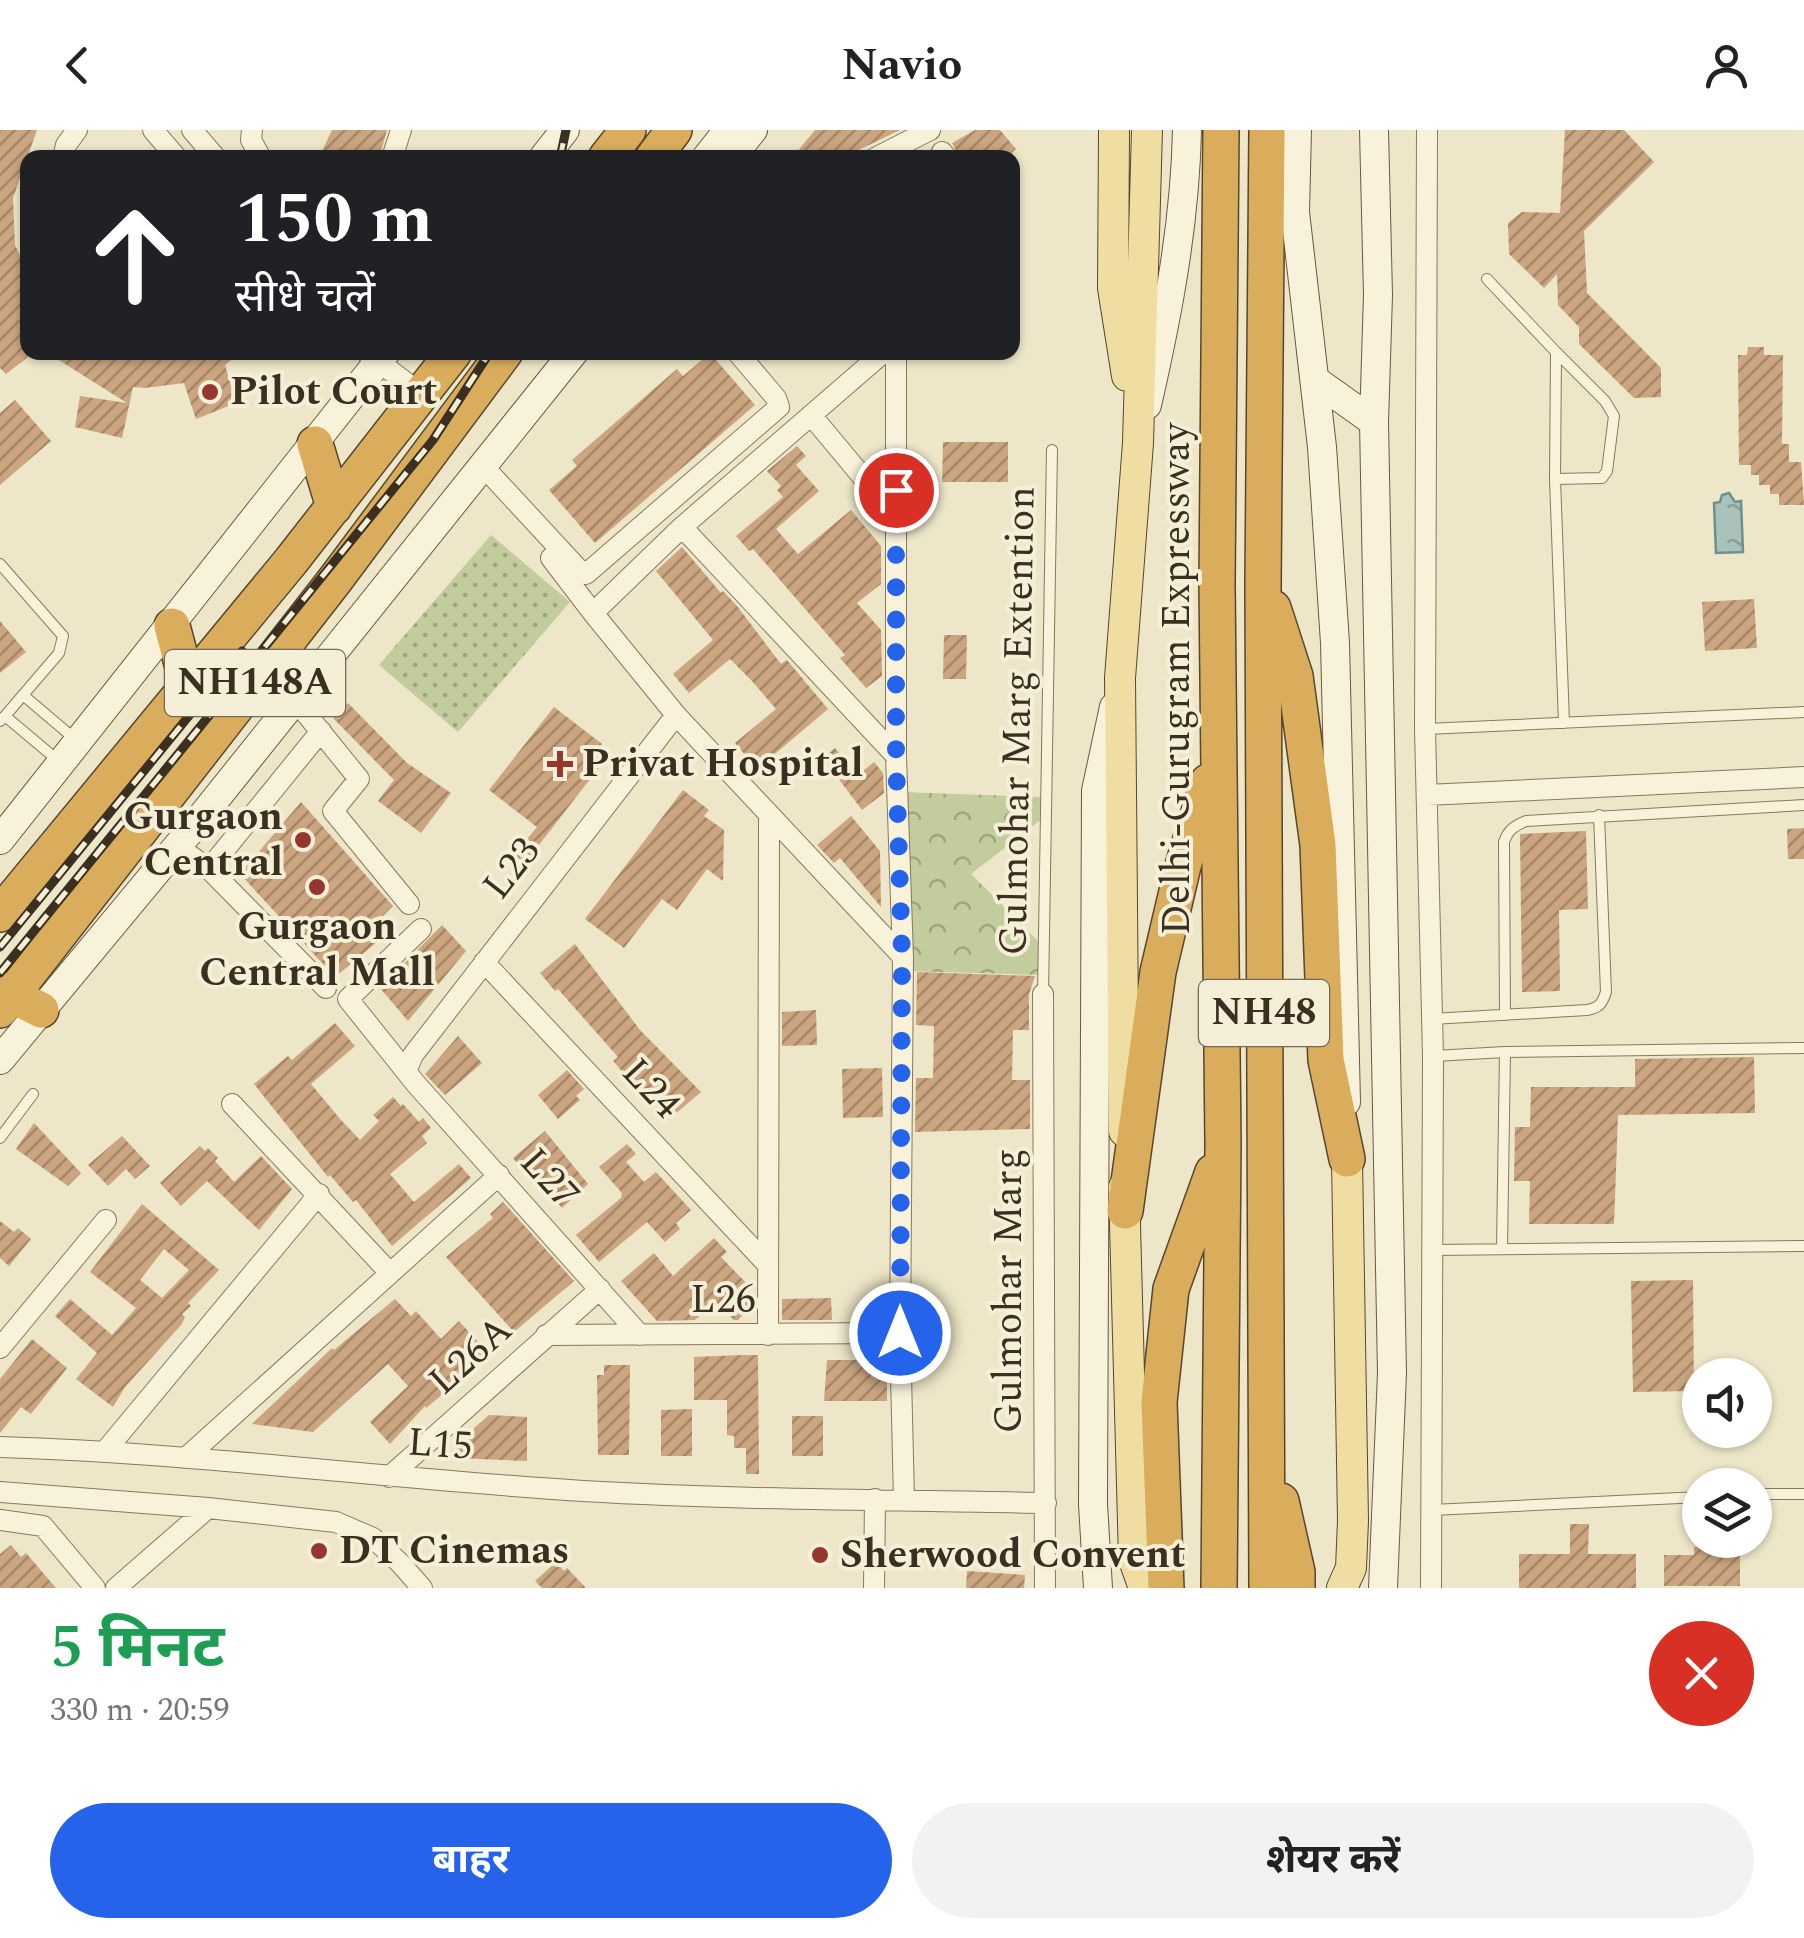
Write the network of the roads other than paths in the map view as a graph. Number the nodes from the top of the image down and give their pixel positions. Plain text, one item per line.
1 (153, 130) edge
2 (192, 130) edge
3 (565, 130) edge
4 (628, 130) edge
5 (728, 130) edge
6 (752, 130) edge
7 (930, 130) edge
8 (1114, 130) edge
9 (1147, 130) edge
10 (1188, 130) edge
11 (1221, 130) edge
12 (1266, 130) edge
13 (1297, 130) edge
14 (1374, 130) edge
15 (1426, 130) edge
16 (170, 150) edge
17 (209, 150) edge
18 (549, 150) edge
19 (612, 150) edge
20 (712, 150) edge
21 (736, 150) edge
22 (891, 150) edge
23 (1486, 279) dead end
24 (1556, 352) junction
25 (373, 360) edge
26 (382, 360) edge
27 (448, 360) edge
28 (499, 360) edge
29 (544, 360) edge
30 (568, 360) edge
31 (744, 360) edge
32 (875, 360) edge
33 (896, 360) edge
34 (1314, 380) junction
35 (421, 394) junction
36 (811, 416) junction
37 (1374, 422) junction
38 (1138, 443) junction
39 (315, 444) junction
40 (1052, 450) dead end
41 (480, 470) junction
42 (1555, 479) junction
43 (334, 508) junction
44 (896, 518) junction
45 (682, 527) junction
46 (0, 564) edge
47 (1262, 584) junction
48 (593, 613) junction
49 (172, 626) junction
50 (1120, 678) junction
51 (188, 686) junction
52 (22, 695) junction
53 (295, 700) junction
54 (1804, 712) edge
55 (676, 715) junction
56 (2, 718) edge
57 (1564, 723) junction
58 (1425, 730) junction
59 (321, 732) junction
60 (1219, 748) junction
61 (70, 753) junction
62 (896, 756) junction
63 (1804, 777) edge
64 (1427, 796) junction
65 (1804, 805) edge
66 (1599, 815) junction
67 (769, 816) junction
68 (184, 839) junction
69 (0, 840) edge
70 (209, 869) junction
71 (409, 904) dead end
72 (0, 914) edge
73 (421, 930) dead end
74 (902, 957) junction
75 (484, 962) junction
76 (326, 988) dead end
77 (1044, 994) joint
78 (13, 1002) edge
79 (1505, 1015) junction
80 (1431, 1020) junction
81 (1804, 1048) edge
82 (1505, 1052) junction
83 (1433, 1056) junction
84 (0, 1060) edge
85 (407, 1069) junction
86 (33, 1094) dead end
87 (232, 1104) dead end
88 (0, 1138) edge
89 (1223, 1144) junction
90 (1347, 1159) junction
91 (499, 1175) junction
92 (319, 1194) junction
93 (1125, 1211) junction
94 (106, 1220) dead end
95 (1804, 1246) edge
96 (1502, 1247) junction
97 (1432, 1250) junction
98 (766, 1264) junction
99 (390, 1273) junction
100 (600, 1289) junction
101 (900, 1333) junction
102 (546, 1335) junction
103 (640, 1335) junction
104 (768, 1335) junction
105 (0, 1348) edge
106 (1267, 1442) junction
107 (0, 1447) edge
108 (106, 1450) junction
109 (188, 1456) junction
110 (390, 1477) junction
111 (0, 1492) edge
112 (1772, 1494) edge
113 (1804, 1494) edge
114 (1682, 1497) edge
115 (875, 1499) junction
116 (904, 1500) junction
117 (1046, 1504) junction
118 (208, 1508) junction
119 (1432, 1510) junction
120 (0, 1520) edge
121 (95, 1588) edge
122 (116, 1588) edge
123 (422, 1588) edge
124 (874, 1588) edge
125 (1046, 1588) edge
126 (1098, 1588) edge
127 (1144, 1588) edge
128 (1166, 1588) edge
129 (1219, 1588) edge
130 (1266, 1588) edge
131 (1297, 1588) edge
132 (1342, 1588) edge
133 (1382, 1588) edge
134 (1431, 1588) edge

1 - 16 street
2 - 17 street
3 - 18 main road
4 - 19 highway
5 - 20 main road
6 - 21 main road
7 - 22 street
8 - 38 main road
9 - 38 main road
10 - 38 main road
11 - 60 highway, Delhi-Gurugram Expressway / NH48
12 - 47 highway, NH48
13 - 34 main road
14 - 37 main road
15 - 58 street
23 - 24 lane
24 - 42 lane
24 - 42 lane
25 - 39 main road
26 - 35 street
27 - 35 highway, NH148A
28 - 78 highway, NH148A
29 - 68 main road
30 - 41 main road
31 - 41 street
32 - 36 street
33 - 44 street
34 - 37 main road
34 - 90 main road
35 - 43 highway, NH148A
36 - 44 street
36 - 45 street
37 - 133 main road
38 - 50 main road
39 - 43 highway
39 - 49 main road
40 - 77 lane, Gulmohar Marg Extention
41 - 48 street
41 - 53 main road
42 - 57 lane
43 - 51 highway, NH148A
44 - 62 street
45 - 48 street
45 - 62 street
46 - 52 lane
47 - 90 highway
47 - 106 highway, NH48
48 - 55 street
49 - 51 highway
49 - 61 main road
50 - 93 main road
50 - 126 main road
51 - 72 highway, NH148A
52 - 56 lane
52 - 61 lane
53 - 59 street
53 - 68 main road
54 - 57 lane
55 - 67 street
55 - 75 street, L23
56 - 61 lane
57 - 58 lane
58 - 64 street
59 - 70 street
59 - 71 street
60 - 89 highway, Delhi-Gurugram Expressway / NH48
60 - 93 highway
61 - 69 main road
62 - 74 street
63 - 64 street
64 - 80 street
65 - 66 lane
66 - 79 lane
66 - 79 lane
67 - 74 street
67 - 98 street
68 - 70 street
68 - 78 main road
70 - 76 street
73 - 85 street, L27
74 - 101 street
75 - 85 street, L23
75 - 98 street, L24
77 - 117 street, Gulmohar Marg
78 - 84 main road
79 - 80 lane
80 - 83 street
81 - 82 lane
82 - 83 lane
82 - 96 lane
83 - 97 street
85 - 91 street, L27
86 - 88 lane
87 - 92 street
89 - 128 highway
89 - 129 highway, Delhi-Gurugram Expressway / NH48
90 - 132 main road
91 - 99 street
91 - 100 street, L27
92 - 99 street
92 - 108 street
93 - 127 main road
94 - 105 street
95 - 96 lane
96 - 97 lane
97 - 119 street
98 - 104 street
99 - 109 street
100 - 102 street, L26A
100 - 103 street, L27
101 - 104 street, L26
101 - 116 street
102 - 103 street, L26
102 - 110 street, L26A
103 - 104 street, L26
106 - 130 highway, NH48
106 - 131 highway
107 - 108 street, L15
108 - 109 street, L15
109 - 110 street, L15
110 - 115 street, L15
111 - 118 street
112 - 113 lane
114 - 119 lane
115 - 116 street, L15
115 - 124 street
116 - 117 street, L15
117 - 125 street, Gulmohar Marg
118 - 122 street
118 - 123 street
119 - 134 street
120 - 121 street

